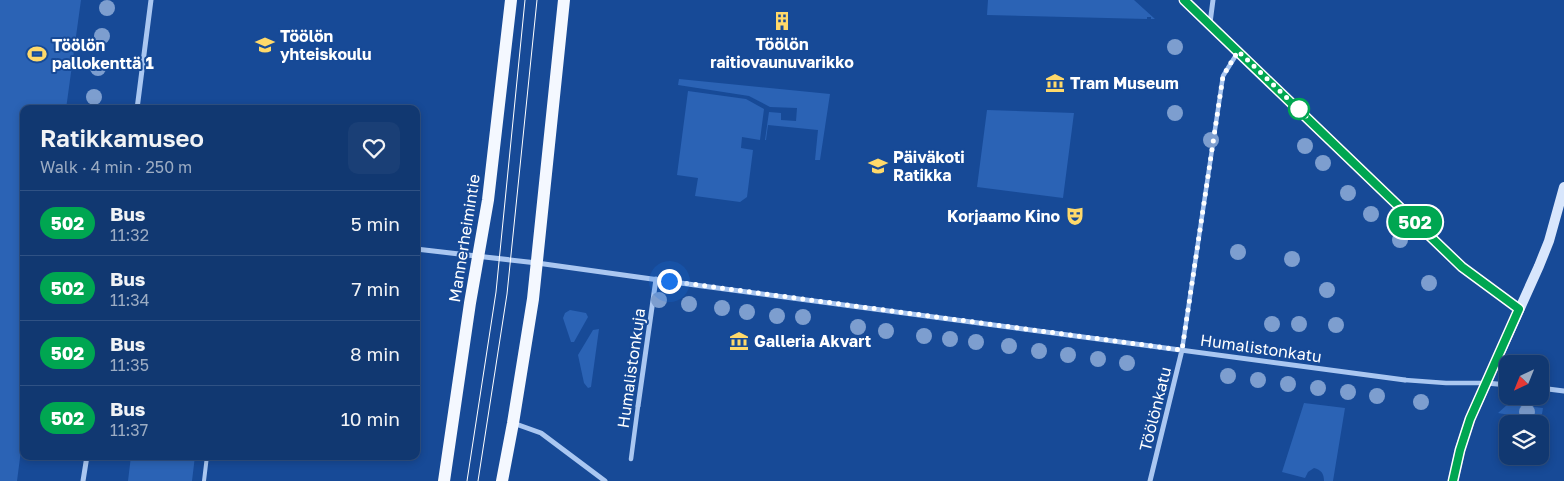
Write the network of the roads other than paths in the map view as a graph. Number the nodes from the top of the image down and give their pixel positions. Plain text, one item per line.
1 (151, 0) edge
2 (512, 0) edge
3 (564, 0) edge
4 (1184, 0) edge
5 (1213, 0) edge
6 (1210, 24) junction
7 (1238, 51) junction
8 (138, 105) edge
9 (1564, 187) edge
10 (420, 249) edge
11 (478, 256) junction
12 (537, 262) junction
13 (656, 279) junction
14 (1519, 309) junction
15 (1182, 350) junction
16 (1405, 380) joint
17 (1486, 383) junction
18 (1499, 384) edge
19 (1549, 389) edge
20 (1564, 391) edge
21 (638, 406) joint
22 (513, 423) junction
23 (86, 460) edge
24 (207, 460) edge
25 (630, 460) dead end
26 (83, 481) edge
27 (204, 481) edge
28 (444, 481) edge
29 (502, 481) edge
30 (605, 481) edge
31 (1150, 481) edge
32 (1453, 481) edge

1 - 8 street
2 - 11 main road, Mannerheimintie
3 - 12 main road
4 - 6 street
5 - 6 street
6 - 7 street
7 - 14 street
7 - 15 street, Töölönkatu
9 - 14 main road
10 - 11 street, Humalistonkatu
11 - 12 street, Humalistonkatu
11 - 28 main road, Mannerheimintie
12 - 13 street, Humalistonkatu
12 - 22 main road
13 - 15 street, Humalistonkatu
13 - 21 street, Humalistonkuja
14 - 17 main road
15 - 16 street, Humalistonkatu
15 - 31 street, Töölönkatu
16 - 17 street, Humalistonkatu
17 - 18 street, Humalistonkatu
17 - 32 main road
19 - 20 street
21 - 25 street, Humalistonkuja
22 - 29 main road
22 - 30 street
23 - 26 street
24 - 27 lane

